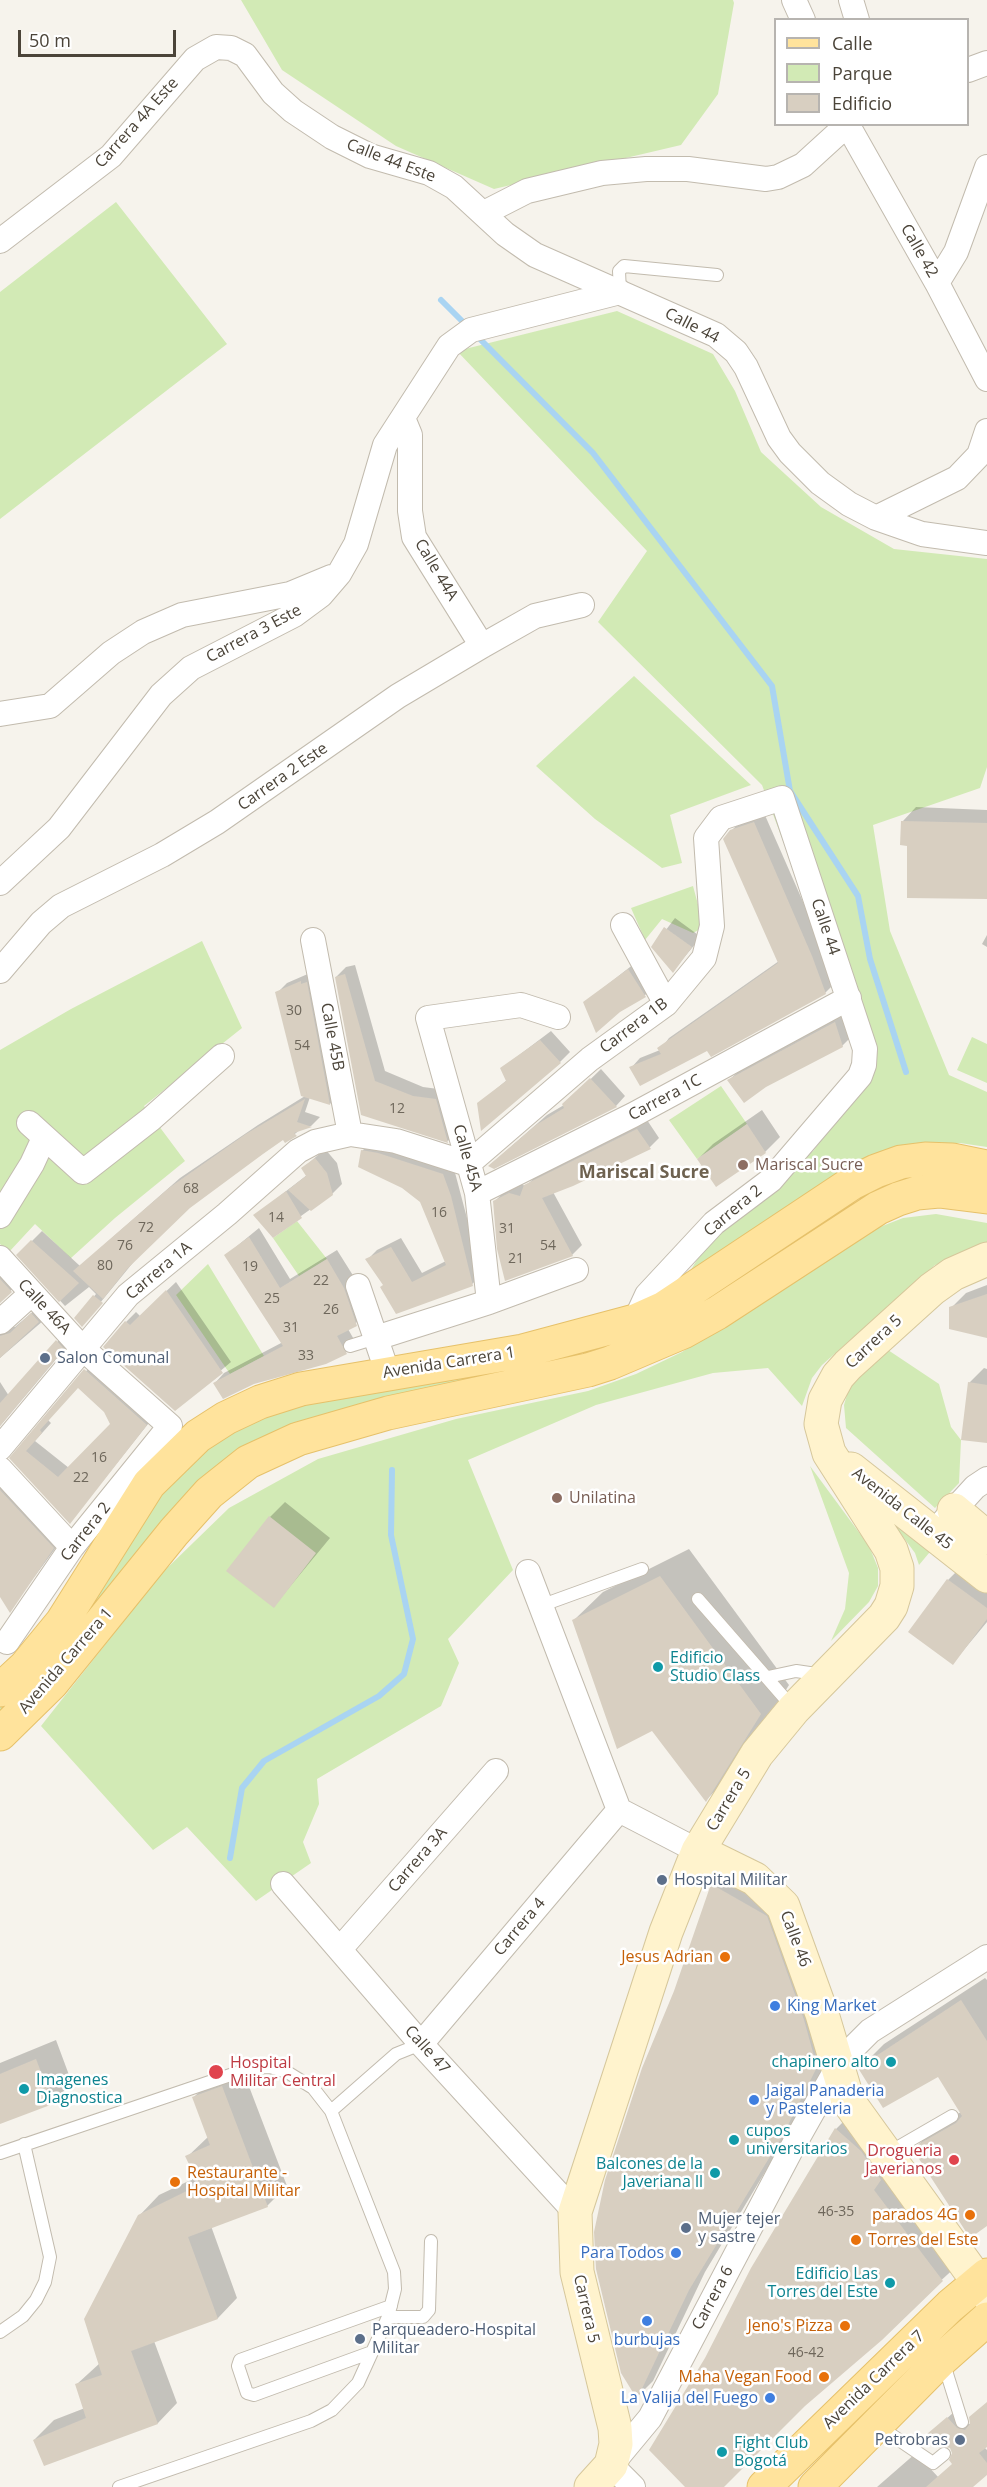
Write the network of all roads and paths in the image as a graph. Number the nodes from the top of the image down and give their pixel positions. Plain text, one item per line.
1 (794, 0) edge
2 (851, 0) edge
3 (802, 18) edge
4 (856, 18) edge
5 (216, 47) joint
6 (987, 63) edge
7 (969, 70) edge
8 (846, 126) edge
9 (848, 126) edge
10 (987, 167) edge
11 (484, 213) junction
12 (0, 242) edge
13 (717, 275) dead end
14 (937, 283) junction
15 (620, 292) junction
16 (987, 379) edge
17 (403, 418) junction
18 (987, 431) edge
19 (876, 518) junction
20 (987, 543) edge
21 (339, 574) junction
22 (582, 604) dead end
23 (482, 646) junction
24 (0, 714) edge
25 (762, 803) joint
26 (0, 884) edge
27 (623, 925) dead end
28 (313, 940) dead end
29 (0, 971) edge
30 (849, 999) junction
31 (666, 1004) junction
32 (558, 1017) dead end
33 (222, 1056) dead end
34 (860, 1076) joint
35 (350, 1134) junction
36 (468, 1164) junction
37 (987, 1167) edge
38 (477, 1193) junction
39 (987, 1197) edge
40 (0, 1216) edge
41 (0, 1258) edge
42 (987, 1259) edge
43 (576, 1270) dead end
44 (358, 1286) dead end
45 (31, 1294) junction
46 (489, 1302) junction
47 (635, 1321) junction
48 (0, 1322) edge
49 (376, 1338) junction
50 (350, 1346) dead end
51 (82, 1348) junction
52 (388, 1374) junction
53 (170, 1426) joint
54 (823, 1436) junction
55 (0, 1448) edge
56 (0, 1469) edge
57 (987, 1479) edge
58 (943, 1522) junction
59 (987, 1538) edge
60 (72, 1547) junction
61 (642, 1569) dead end
62 (528, 1572) dead end
63 (987, 1576) edge
64 (699, 1599) dead end
65 (540, 1606) junction
66 (10, 1647) edge
67 (826, 1676) junction
68 (768, 1677) junction
69 (0, 1690) edge
70 (794, 1709) junction
71 (0, 1734) edge
72 (496, 1771) dead end
73 (619, 1810) junction
74 (698, 1851) junction
75 (283, 1884) dead end
76 (340, 1949) junction
77 (987, 1957) edge
78 (421, 2044) junction
79 (836, 2070) junction
80 (331, 2111) junction
81 (952, 2116) dead end
82 (24, 2144) junction
83 (0, 2153) edge
84 (884, 2155) junction
85 (575, 2212) junction
86 (431, 2241) dead end
87 (984, 2284) edge
88 (390, 2311) junction
89 (987, 2319) edge
90 (0, 2332) edge
91 (372, 2352) junction
92 (942, 2359) junction
93 (962, 2422) dead end
94 (876, 2425) junction
95 (944, 2454) dead end
96 (612, 2480) edge
97 (119, 2487) edge
98 (764, 2487) edge
99 (815, 2487) edge

1 - 3 street
2 - 4 street
5 - 11 street, Calle 44 Este
5 - 12 street, Carrera 4A Este
6 - 7 street
8 - 11 street
9 - 14 street, Calle 42
10 - 14 street
11 - 15 street, Calle 44
13 - 15 lane
14 - 16 street, Calle 42
15 - 17 street, Carrera 3 Este
15 - 19 street, Calle 44
17 - 21 street, Carrera 3 Este
17 - 23 street, Calle 44A
18 - 19 street
19 - 20 street, Calle 44
21 - 24 street
21 - 26 street, Carrera 3 Este
22 - 23 street, Carrera 2 Este
23 - 29 street, Carrera 2 Este
25 - 30 street, Calle 44
25 - 31 street, Carrera 1B
27 - 31 street
28 - 35 street, Calle 45B
30 - 34 street, Calle 44
30 - 38 street, Carrera 1C
31 - 36 street, Carrera 1B
32 - 36 street, Calle 45A
33 - 40 street
34 - 47 street, Carrera 2
35 - 36 street
35 - 51 street, Carrera 1A
36 - 38 street, Calle 45A
37 - 47 main road, Avenida Carrera 1
38 - 46 street, Calle 45A
39 - 71 main road, Avenida Carrera 1
41 - 45 street, Calle 46A
42 - 54 street, Carrera 5
43 - 46 street
44 - 49 street
45 - 48 street
45 - 51 street, Calle 46A
46 - 49 street
47 - 52 main road, Avenida Carrera 1
49 - 50 lane
49 - 52 street
51 - 53 street, Calle 46A
51 - 55 street, Carrera 1A
52 - 66 main road, Avenida Carrera 1
53 - 60 street, Carrera 2
54 - 58 street, Avenida Calle 45
54 - 67 street, Carrera 5
56 - 60 street
57 - 58 street
58 - 59 street, Avenida Calle 45
58 - 63 street, Avenida Calle 45
60 - 66 street, Carrera 2
61 - 65 lane
62 - 65 street
64 - 68 lane
65 - 73 street
66 - 69 main road, Avenida Carrera 1
67 - 68 lane
67 - 70 street, Carrera 5
68 - 70 lane
70 - 74 street, Carrera 5
72 - 76 street, Carrera 3A
73 - 74 street, Calle 46
73 - 78 street, Carrera 4
74 - 79 street, Calle 46
74 - 85 street, Carrera 5
75 - 76 street, Calle 47
76 - 78 street, Calle 47
77 - 79 street, Carrera 6
78 - 80 lane
78 - 85 street, Calle 47
79 - 84 street, Calle 46
79 - 96 street, Carrera 6
80 - 82 lane
80 - 88 lane
81 - 84 lane
82 - 83 lane
82 - 90 lane
84 - 87 street, Calle 46
85 - 96 street, Carrera 5
86 - 88 lane
87 - 98 main road, Avenida Carrera 7
88 - 91 lane
88 - 91 lane
89 - 92 main road, Avenida Carrera 7
91 - 97 lane
92 - 93 lane
92 - 94 main road, Avenida Carrera 7
94 - 95 lane
94 - 99 main road, Avenida Carrera 7

